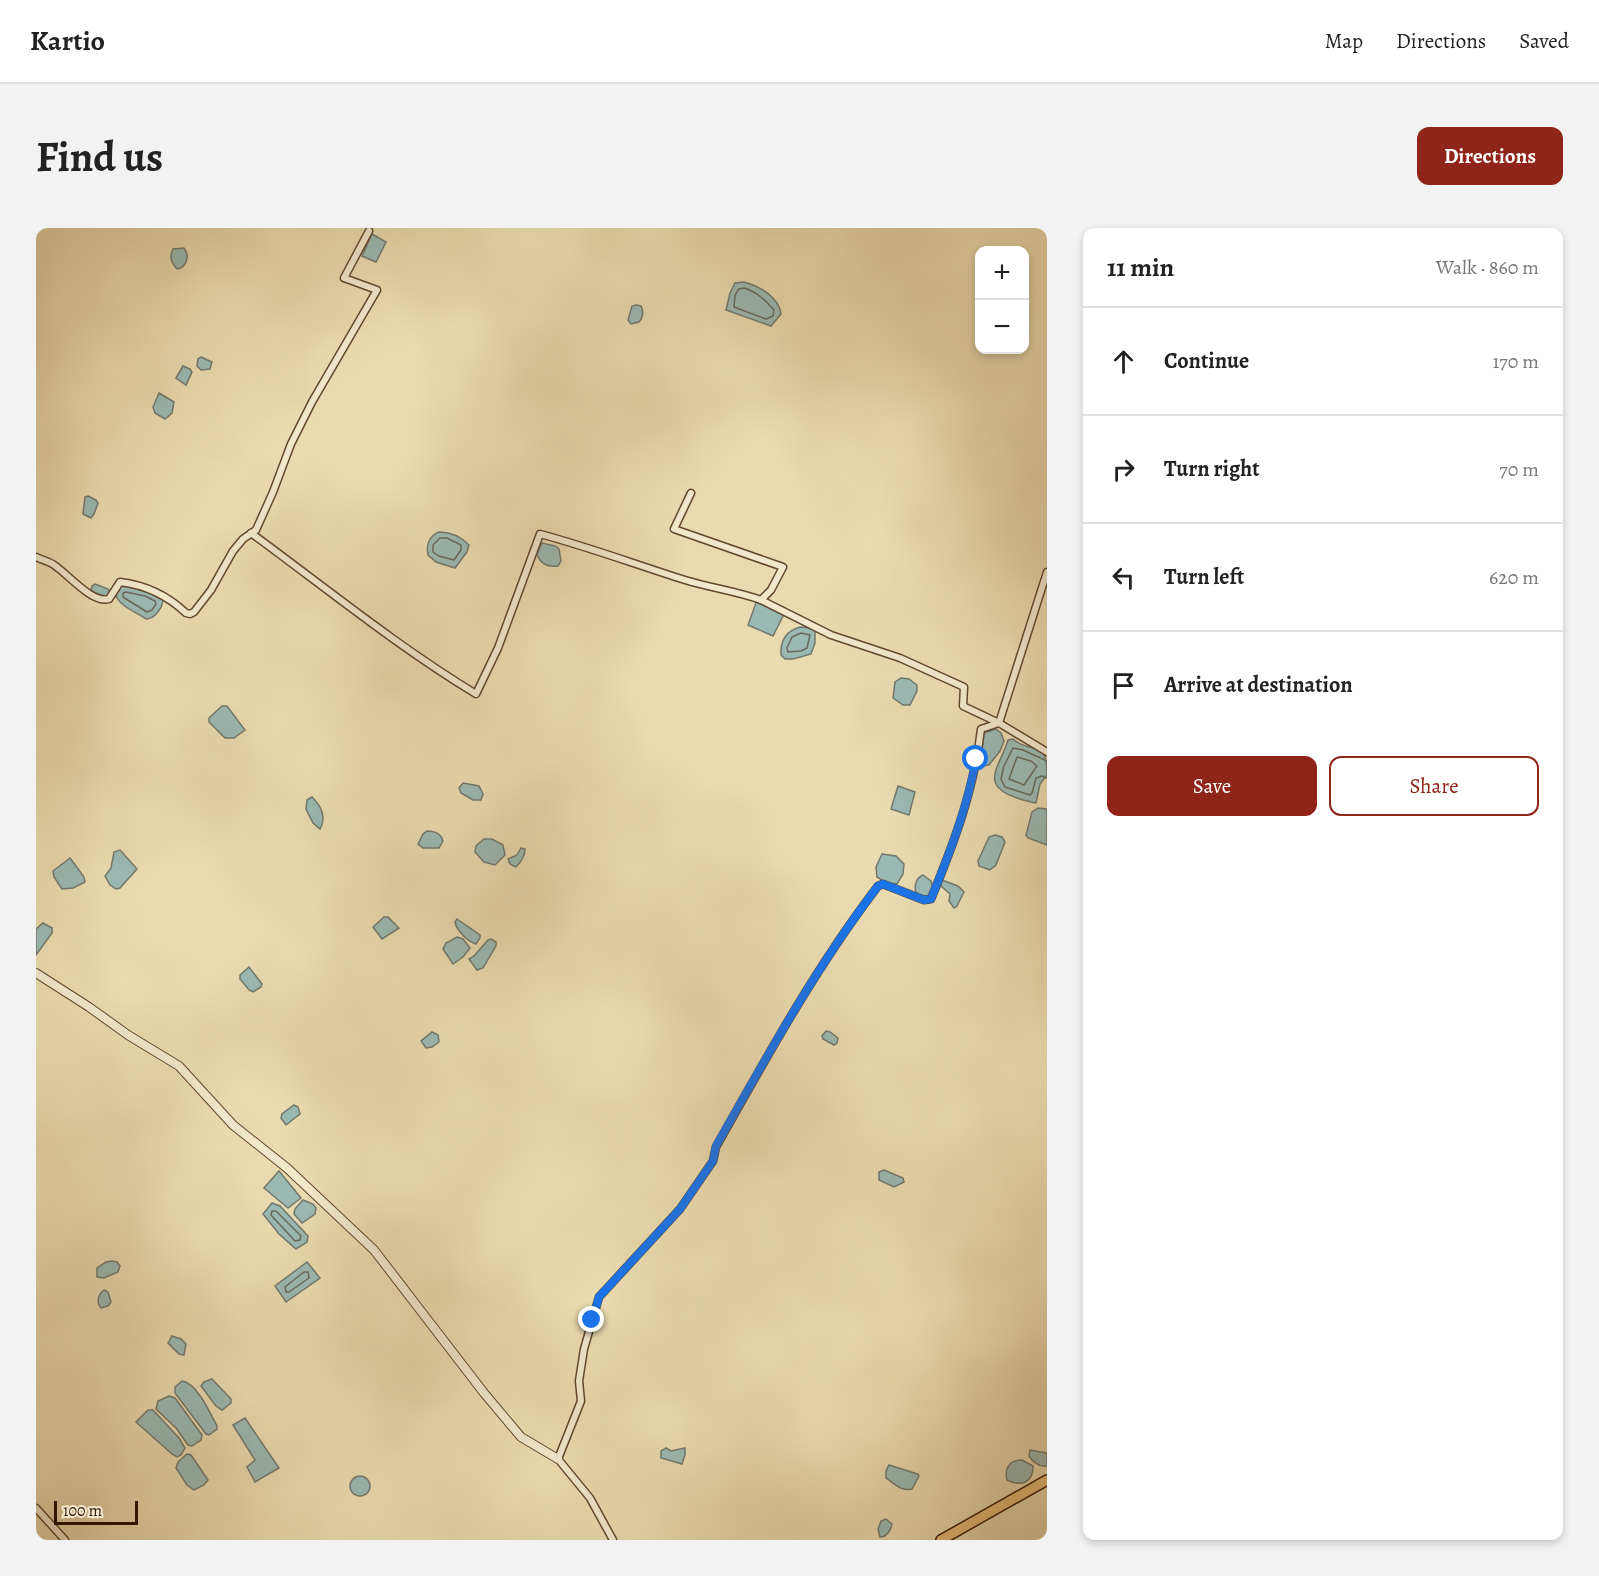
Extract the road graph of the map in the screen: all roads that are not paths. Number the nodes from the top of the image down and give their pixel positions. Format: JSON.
{"nodes":[{"id":1,"x":369,"y":231,"type":"dead end"},
{"id":2,"x":691,"y":493,"type":"dead end"},
{"id":3,"x":251,"y":533,"type":"junction"},
{"id":4,"x":36,"y":557,"type":"edge"},
{"id":5,"x":1047,"y":572,"type":"edge"},
{"id":6,"x":761,"y":600,"type":"junction"},
{"id":7,"x":999,"y":723,"type":"junction"},
{"id":8,"x":1047,"y":752,"type":"edge"},
{"id":9,"x":36,"y":973,"type":"edge"},
{"id":10,"x":558,"y":1459,"type":"junction"},
{"id":11,"x":1047,"y":1480,"type":"edge"},
{"id":12,"x":36,"y":1508,"type":"edge"},
{"id":13,"x":65,"y":1540,"type":"edge"},
{"id":14,"x":613,"y":1540,"type":"edge"},
{"id":15,"x":941,"y":1540,"type":"edge"}],
"edges":[{"from":1,"to":3,"type":"street"},
{"from":2,"to":6,"type":"street"},
{"from":3,"to":4,"type":"street"},
{"from":3,"to":6,"type":"street"},
{"from":5,"to":7,"type":"street"},
{"from":6,"to":7,"type":"street"},
{"from":7,"to":8,"type":"street"},
{"from":7,"to":10,"type":"street"},
{"from":9,"to":10,"type":"street"},
{"from":10,"to":14,"type":"street"},
{"from":11,"to":15,"type":"main road"},
{"from":12,"to":13,"type":"street"}]}
